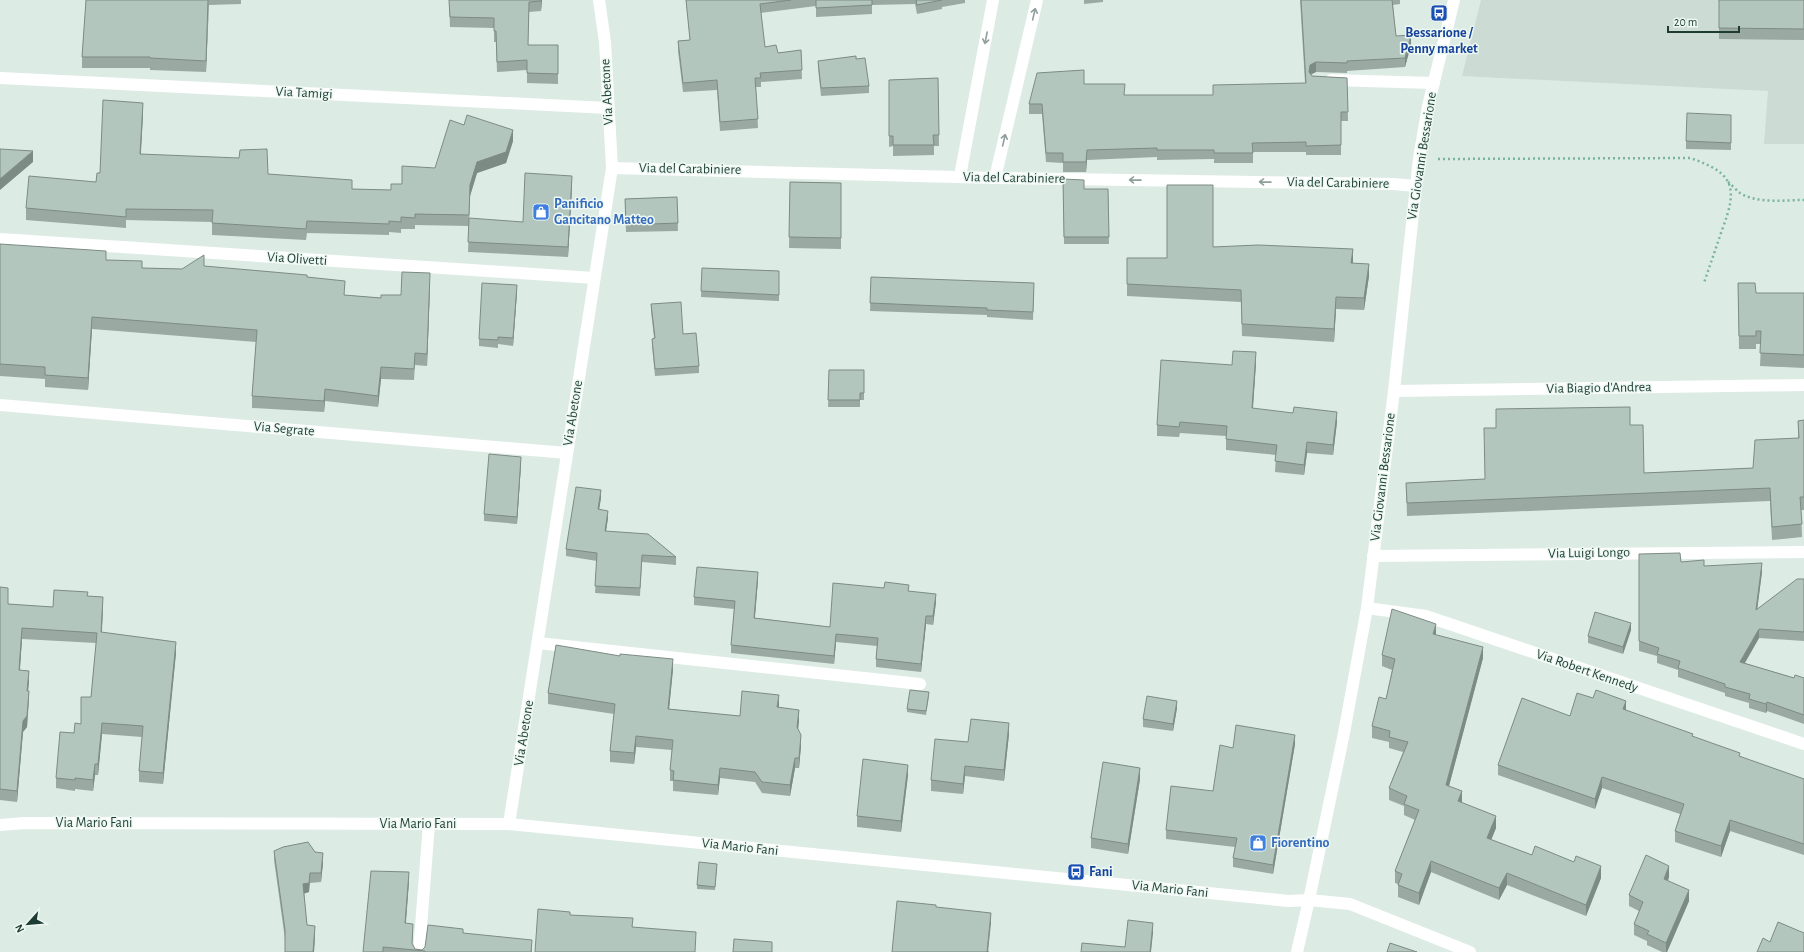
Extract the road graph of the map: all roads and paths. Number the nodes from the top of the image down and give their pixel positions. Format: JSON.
{"nodes":[{"id":1,"x":599,"y":0,"type":"edge"},
{"id":2,"x":994,"y":0,"type":"edge"},
{"id":3,"x":1037,"y":0,"type":"edge"},
{"id":4,"x":1454,"y":0,"type":"edge"},
{"id":5,"x":0,"y":78,"type":"edge"},
{"id":6,"x":1316,"y":79,"type":"edge"},
{"id":7,"x":1434,"y":83,"type":"junction"},
{"id":8,"x":608,"y":108,"type":"junction"},
{"id":9,"x":1419,"y":158,"type":"junction"},
{"id":10,"x":612,"y":168,"type":"junction"},
{"id":11,"x":960,"y":176,"type":"junction"},
{"id":12,"x":995,"y":178,"type":"junction"},
{"id":13,"x":1728,"y":182,"type":"junction"},
{"id":14,"x":1416,"y":186,"type":"junction"},
{"id":15,"x":1804,"y":200,"type":"edge"},
{"id":16,"x":0,"y":239,"type":"edge"},
{"id":17,"x":594,"y":278,"type":"junction"},
{"id":18,"x":1704,"y":283,"type":"dead end"},
{"id":19,"x":1804,"y":385,"type":"edge"},
{"id":20,"x":1394,"y":391,"type":"junction"},
{"id":21,"x":0,"y":405,"type":"edge"},
{"id":22,"x":567,"y":453,"type":"junction"},
{"id":23,"x":1804,"y":552,"type":"edge"},
{"id":24,"x":1374,"y":556,"type":"junction"},
{"id":25,"x":1367,"y":608,"type":"junction"},
{"id":26,"x":538,"y":643,"type":"junction"},
{"id":27,"x":920,"y":684,"type":"dead end"},
{"id":28,"x":1804,"y":744,"type":"edge"},
{"id":29,"x":429,"y":824,"type":"junction"},
{"id":30,"x":510,"y":824,"type":"junction"},
{"id":31,"x":0,"y":825,"type":"edge"},
{"id":32,"x":1309,"y":900,"type":"junction"},
{"id":33,"x":419,"y":952,"type":"edge"},
{"id":34,"x":1296,"y":952,"type":"edge"},
{"id":35,"x":1470,"y":952,"type":"edge"}],
"edges":[{"from":1,"to":8,"type":"street","name":"Via Abetone"},
{"from":2,"to":11,"type":"street","one_way":true},
{"from":12,"to":3,"type":"street","one_way":true},
{"from":4,"to":7,"type":"street","name":"Via Giovanni Bessarione"},
{"from":5,"to":8,"type":"street","name":"Via Tamigi"},
{"from":6,"to":7,"type":"street"},
{"from":7,"to":9,"type":"street","name":"Via Giovanni Bessarione"},
{"from":8,"to":10,"type":"street","name":"Via Abetone"},
{"from":9,"to":13,"type":"path"},
{"from":9,"to":14,"type":"street","name":"Via Giovanni Bessarione"},
{"from":10,"to":11,"type":"street","name":"Via del Carabiniere"},
{"from":10,"to":17,"type":"street","name":"Via Abetone"},
{"from":11,"to":12,"type":"street","name":"Via del Carabiniere"},
{"from":14,"to":12,"type":"street","name":"Via del Carabiniere","one_way":true},
{"from":13,"to":15,"type":"path"},
{"from":13,"to":18,"type":"path"},
{"from":14,"to":20,"type":"street","name":"Via Giovanni Bessarione"},
{"from":16,"to":17,"type":"street","name":"Via Olivetti"},
{"from":17,"to":22,"type":"street","name":"Via Abetone"},
{"from":19,"to":20,"type":"street","name":"Via Biagio d'Andrea"},
{"from":20,"to":24,"type":"street","name":"Via Giovanni Bessarione"},
{"from":21,"to":22,"type":"street","name":"Via Segrate"},
{"from":22,"to":26,"type":"street","name":"Via Abetone"},
{"from":23,"to":24,"type":"street","name":"Via Luigi Longo"},
{"from":24,"to":25,"type":"street","name":"Via Giovanni Bessarione"},
{"from":25,"to":28,"type":"street","name":"Via Robert Kennedy"},
{"from":25,"to":32,"type":"street","name":"Via Giovanni Bessarione"},
{"from":26,"to":27,"type":"street"},
{"from":26,"to":30,"type":"street","name":"Via Abetone"},
{"from":29,"to":30,"type":"street","name":"Via Mario Fani"},
{"from":29,"to":31,"type":"street","name":"Via Mario Fani"},
{"from":29,"to":33,"type":"street"},
{"from":30,"to":32,"type":"street","name":"Via Mario Fani"},
{"from":32,"to":34,"type":"street","name":"Via Giovanni Bessarione"},
{"from":32,"to":35,"type":"street","name":"Via Mario Fani"}]}
